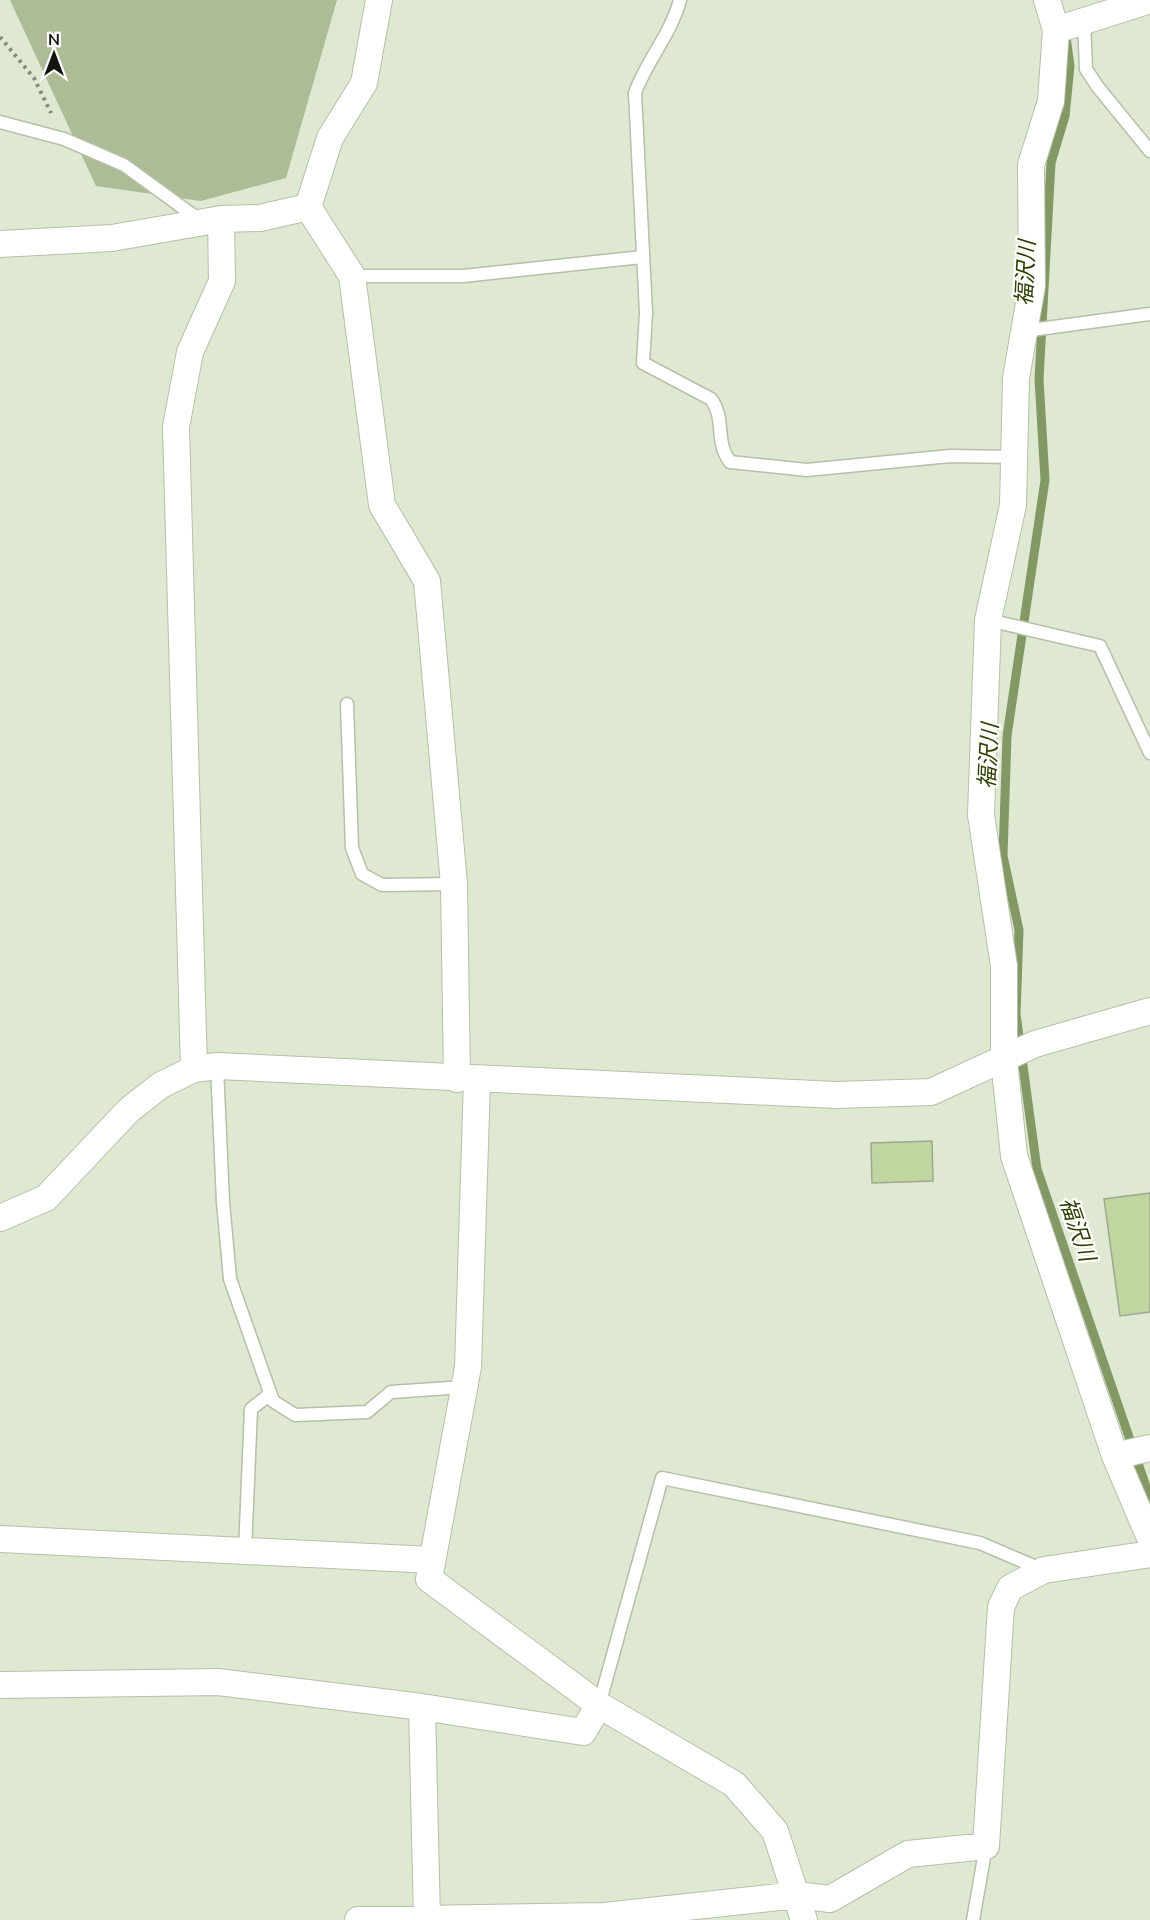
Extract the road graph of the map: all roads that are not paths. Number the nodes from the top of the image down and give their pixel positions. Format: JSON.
{"nodes":[{"id":1,"x":379,"y":0,"type":"edge"},
{"id":2,"x":680,"y":0,"type":"edge"},
{"id":3,"x":1047,"y":0,"type":"edge"},
{"id":4,"x":1150,"y":0,"type":"edge"},
{"id":5,"x":1084,"y":21,"type":"junction"},
{"id":6,"x":1056,"y":30,"type":"junction"},
{"id":7,"x":0,"y":122,"type":"edge"},
{"id":8,"x":1150,"y":151,"type":"edge"},
{"id":9,"x":308,"y":207,"type":"junction"},
{"id":10,"x":212,"y":221,"type":"junction"},
{"id":11,"x":0,"y":244,"type":"edge"},
{"id":12,"x":642,"y":257,"type":"junction"},
{"id":13,"x":352,"y":276,"type":"junction"},
{"id":14,"x":1150,"y":314,"type":"edge"},
{"id":15,"x":1024,"y":331,"type":"junction"},
{"id":16,"x":1014,"y":457,"type":"junction"},
{"id":17,"x":988,"y":620,"type":"junction"},
{"id":18,"x":347,"y":704,"type":"dead end"},
{"id":19,"x":1150,"y":753,"type":"edge"},
{"id":20,"x":454,"y":884,"type":"junction"},
{"id":21,"x":1150,"y":1011,"type":"edge"},
{"id":22,"x":1004,"y":1060,"type":"junction"},
{"id":23,"x":205,"y":1068,"type":"junction"},
{"id":24,"x":467,"y":1080,"type":"junction"},
{"id":25,"x":0,"y":1218,"type":"edge"},
{"id":26,"x":464,"y":1387,"type":"junction"},
{"id":27,"x":270,"y":1394,"type":"junction"},
{"id":28,"x":1150,"y":1448,"type":"edge"},
{"id":29,"x":1115,"y":1456,"type":"junction"},
{"id":30,"x":1150,"y":1538,"type":"edge"},
{"id":31,"x":0,"y":1539,"type":"edge"},
{"id":32,"x":245,"y":1551,"type":"junction"},
{"id":33,"x":1150,"y":1554,"type":"edge"},
{"id":34,"x":432,"y":1560,"type":"junction"},
{"id":35,"x":1044,"y":1570,"type":"junction"},
{"id":36,"x":0,"y":1685,"type":"edge"},
{"id":37,"x":600,"y":1706,"type":"junction"},
{"id":38,"x":422,"y":1707,"type":"junction"},
{"id":39,"x":986,"y":1846,"type":"junction"},
{"id":40,"x":797,"y":1895,"type":"junction"},
{"id":41,"x":358,"y":1920,"type":"edge"},
{"id":42,"x":427,"y":1920,"type":"edge"},
{"id":43,"x":804,"y":1920,"type":"edge"},
{"id":44,"x":973,"y":1920,"type":"edge"}],
"edges":[{"from":1,"to":9,"type":"street"},
{"from":2,"to":12,"type":"lane"},
{"from":3,"to":6,"type":"street"},
{"from":4,"to":5,"type":"street"},
{"from":5,"to":6,"type":"street"},
{"from":5,"to":8,"type":"lane"},
{"from":6,"to":15,"type":"street"},
{"from":7,"to":10,"type":"lane"},
{"from":9,"to":10,"type":"street"},
{"from":9,"to":13,"type":"street"},
{"from":10,"to":11,"type":"street"},
{"from":10,"to":23,"type":"street"},
{"from":12,"to":13,"type":"lane"},
{"from":12,"to":16,"type":"lane"},
{"from":13,"to":20,"type":"street"},
{"from":14,"to":15,"type":"lane"},
{"from":15,"to":16,"type":"street"},
{"from":16,"to":17,"type":"street"},
{"from":17,"to":19,"type":"lane"},
{"from":17,"to":22,"type":"street"},
{"from":18,"to":20,"type":"lane"},
{"from":20,"to":24,"type":"street"},
{"from":21,"to":22,"type":"street"},
{"from":22,"to":24,"type":"street"},
{"from":22,"to":29,"type":"street"},
{"from":23,"to":24,"type":"street"},
{"from":23,"to":25,"type":"street"},
{"from":23,"to":27,"type":"lane"},
{"from":24,"to":26,"type":"street"},
{"from":26,"to":27,"type":"lane"},
{"from":26,"to":34,"type":"street"},
{"from":27,"to":32,"type":"lane"},
{"from":28,"to":29,"type":"street"},
{"from":29,"to":30,"type":"street"},
{"from":31,"to":32,"type":"street"},
{"from":32,"to":34,"type":"street"},
{"from":33,"to":35,"type":"street"},
{"from":34,"to":37,"type":"street"},
{"from":35,"to":37,"type":"lane"},
{"from":35,"to":39,"type":"street"},
{"from":36,"to":38,"type":"street"},
{"from":37,"to":38,"type":"street"},
{"from":37,"to":40,"type":"street"},
{"from":38,"to":42,"type":"street"},
{"from":39,"to":40,"type":"street"},
{"from":39,"to":44,"type":"lane"},
{"from":40,"to":42,"type":"street"},
{"from":40,"to":43,"type":"street"},
{"from":41,"to":42,"type":"street"}]}
